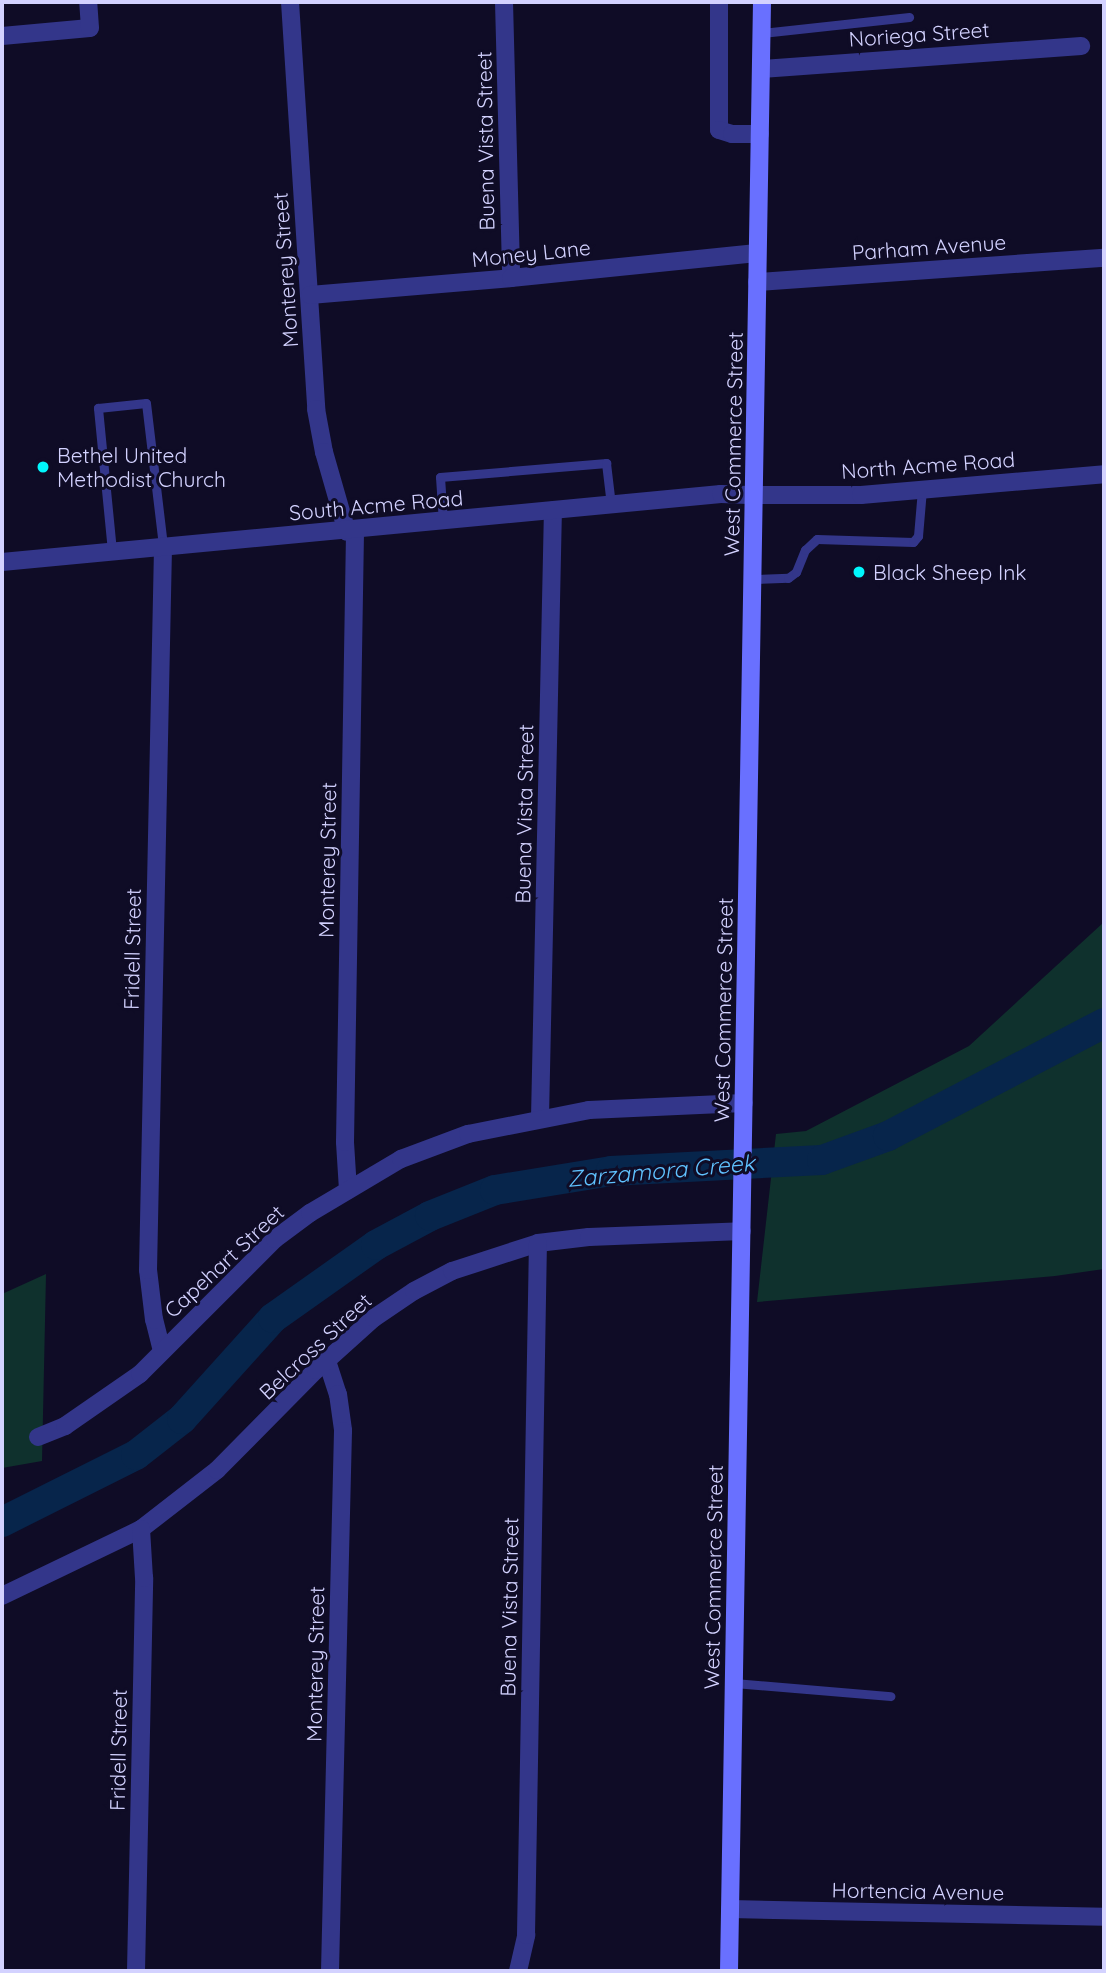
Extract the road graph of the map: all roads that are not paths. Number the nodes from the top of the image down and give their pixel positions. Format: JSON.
{"nodes":[{"id":1,"x":88,"y":2,"type":"edge"},
{"id":2,"x":290,"y":2,"type":"edge"},
{"id":3,"x":504,"y":2,"type":"edge"},
{"id":4,"x":719,"y":2,"type":"edge"},
{"id":5,"x":762,"y":2,"type":"edge"},
{"id":6,"x":909,"y":17,"type":"dead end"},
{"id":7,"x":762,"y":33,"type":"junction"},
{"id":8,"x":2,"y":36,"type":"edge"},
{"id":9,"x":1081,"y":46,"type":"dead end"},
{"id":10,"x":761,"y":69,"type":"junction"},
{"id":11,"x":760,"y":134,"type":"junction"},
{"id":12,"x":757,"y":253,"type":"junction"},
{"id":13,"x":1104,"y":258,"type":"edge"},
{"id":14,"x":511,"y":278,"type":"junction"},
{"id":15,"x":757,"y":282,"type":"junction"},
{"id":16,"x":310,"y":295,"type":"junction"},
{"id":17,"x":1104,"y":474,"type":"edge"},
{"id":18,"x":922,"y":489,"type":"junction"},
{"id":19,"x":755,"y":495,"type":"junction"},
{"id":20,"x":611,"y":505,"type":"junction"},
{"id":21,"x":552,"y":510,"type":"junction"},
{"id":22,"x":443,"y":522,"type":"junction"},
{"id":23,"x":351,"y":531,"type":"junction"},
{"id":24,"x":163,"y":546,"type":"junction"},
{"id":25,"x":112,"y":551,"type":"junction"},
{"id":26,"x":2,"y":562,"type":"edge"},
{"id":27,"x":753,"y":579,"type":"junction"},
{"id":28,"x":744,"y":1102,"type":"junction"},
{"id":29,"x":540,"y":1118,"type":"junction"},
{"id":30,"x":348,"y":1190,"type":"junction"},
{"id":31,"x":742,"y":1231,"type":"junction"},
{"id":32,"x":538,"y":1243,"type":"junction"},
{"id":33,"x":162,"y":1351,"type":"junction"},
{"id":34,"x":327,"y":1361,"type":"junction"},
{"id":35,"x":38,"y":1437,"type":"dead end"},
{"id":36,"x":141,"y":1529,"type":"junction"},
{"id":37,"x":2,"y":1596,"type":"edge"},
{"id":38,"x":734,"y":1684,"type":"junction"},
{"id":39,"x":890,"y":1696,"type":"dead end"},
{"id":40,"x":730,"y":1909,"type":"junction"},
{"id":41,"x":1104,"y":1917,"type":"edge"},
{"id":42,"x":136,"y":1971,"type":"edge"},
{"id":43,"x":330,"y":1971,"type":"edge"},
{"id":44,"x":518,"y":1971,"type":"edge"},
{"id":45,"x":729,"y":1971,"type":"edge"}],
"edges":[{"from":1,"to":8,"type":"street"},
{"from":2,"to":16,"type":"street","name":"Monterey Street"},
{"from":3,"to":14,"type":"street","name":"Buena Vista Street"},
{"from":4,"to":11,"type":"street"},
{"from":5,"to":7,"type":"main road","name":"West Commerce Street"},
{"from":6,"to":7,"type":"lane"},
{"from":7,"to":10,"type":"main road","name":"West Commerce Street"},
{"from":9,"to":10,"type":"street","name":"Noriega Street"},
{"from":10,"to":11,"type":"main road","name":"West Commerce Street"},
{"from":11,"to":12,"type":"main road","name":"West Commerce Street"},
{"from":12,"to":14,"type":"street","name":"Money Lane"},
{"from":12,"to":15,"type":"main road","name":"West Commerce Street"},
{"from":13,"to":15,"type":"street","name":"Parham Avenue"},
{"from":14,"to":16,"type":"street","name":"Money Lane"},
{"from":15,"to":19,"type":"main road","name":"West Commerce Street"},
{"from":16,"to":23,"type":"street","name":"Monterey Street"},
{"from":17,"to":18,"type":"street","name":"North Acme Road"},
{"from":18,"to":19,"type":"street","name":"North Acme Road"},
{"from":18,"to":27,"type":"lane"},
{"from":19,"to":20,"type":"street","name":"South Acme Road"},
{"from":19,"to":27,"type":"main road","name":"West Commerce Street"},
{"from":20,"to":21,"type":"street","name":"South Acme Road"},
{"from":20,"to":22,"type":"lane"},
{"from":21,"to":22,"type":"street","name":"South Acme Road"},
{"from":21,"to":29,"type":"street","name":"Buena Vista Street"},
{"from":22,"to":23,"type":"street","name":"South Acme Road"},
{"from":23,"to":24,"type":"street","name":"South Acme Road"},
{"from":23,"to":30,"type":"street","name":"Monterey Street"},
{"from":24,"to":25,"type":"street","name":"South Acme Road"},
{"from":24,"to":25,"type":"lane"},
{"from":24,"to":33,"type":"street","name":"Fridell Street"},
{"from":25,"to":26,"type":"street","name":"South Acme Road"},
{"from":27,"to":28,"type":"main road","name":"West Commerce Street"},
{"from":28,"to":29,"type":"street","name":"Capehart Street"},
{"from":28,"to":31,"type":"main road","name":"West Commerce Street"},
{"from":29,"to":30,"type":"street","name":"Capehart Street"},
{"from":30,"to":33,"type":"street","name":"Capehart Street"},
{"from":31,"to":32,"type":"street","name":"Belcross Street"},
{"from":31,"to":38,"type":"main road","name":"West Commerce Street"},
{"from":32,"to":34,"type":"street","name":"Belcross Street"},
{"from":32,"to":44,"type":"street","name":"Buena Vista Street"},
{"from":33,"to":35,"type":"street","name":"Capehart Street"},
{"from":34,"to":36,"type":"street","name":"Belcross Street"},
{"from":34,"to":43,"type":"street","name":"Monterey Street"},
{"from":36,"to":37,"type":"street","name":"Belcross Street"},
{"from":36,"to":42,"type":"street","name":"Fridell Street"},
{"from":38,"to":39,"type":"lane"},
{"from":38,"to":40,"type":"main road","name":"West Commerce Street"},
{"from":40,"to":41,"type":"street","name":"Hortencia Avenue"},
{"from":40,"to":45,"type":"main road","name":"West Commerce Street"}]}
